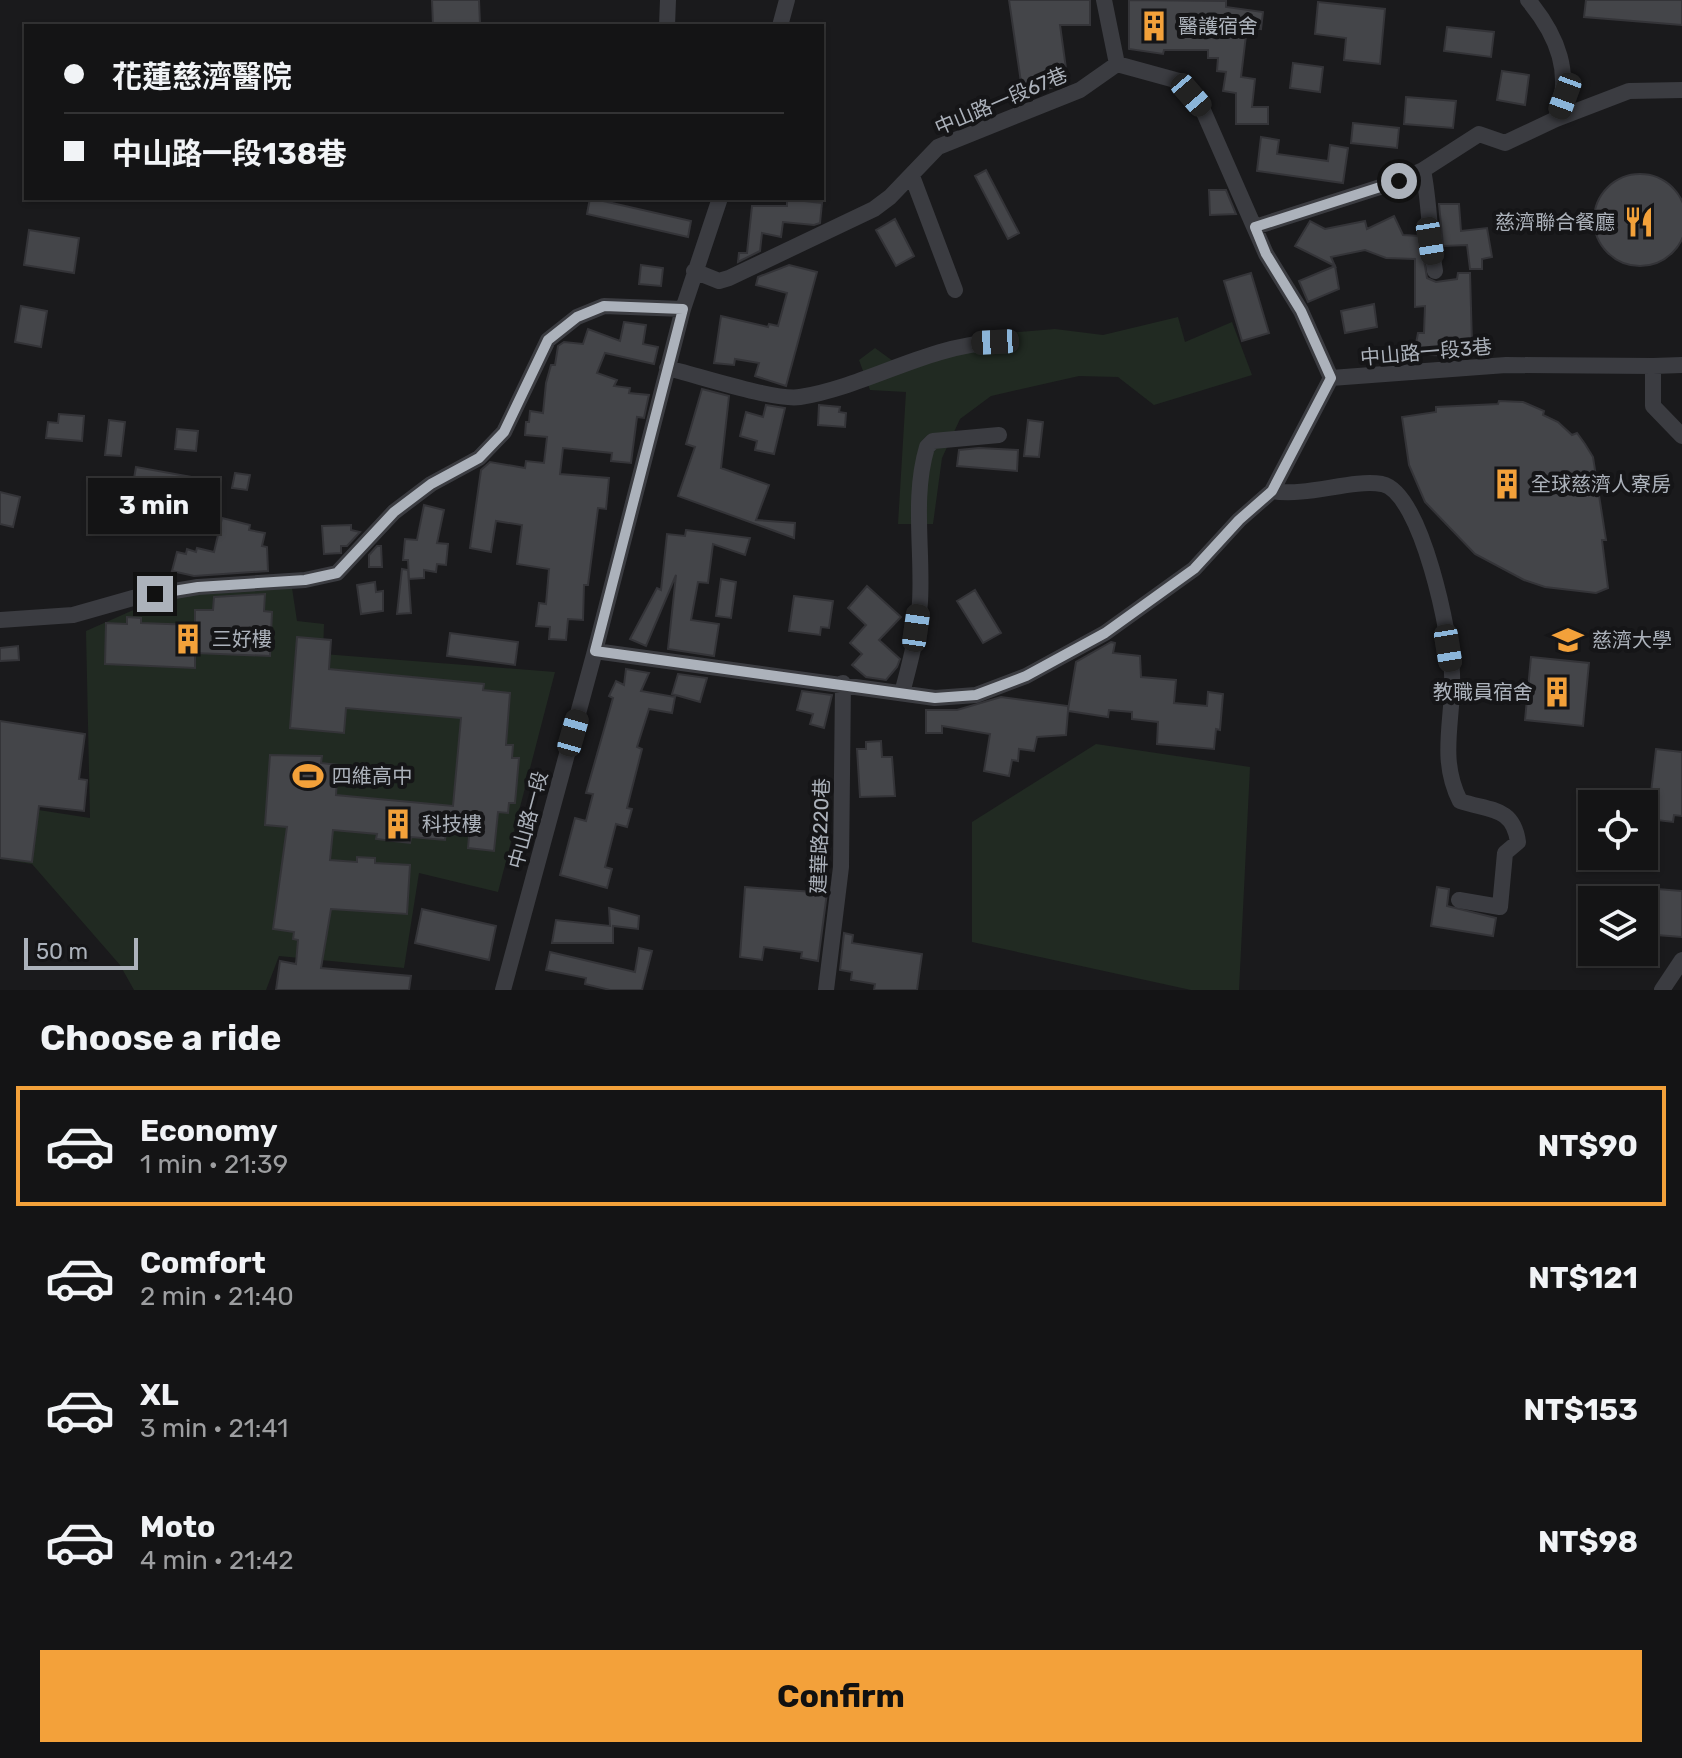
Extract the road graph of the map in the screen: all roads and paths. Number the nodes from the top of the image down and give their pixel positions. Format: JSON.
{"nodes":[{"id":1,"x":668,"y":0,"type":"edge"},
{"id":2,"x":787,"y":0,"type":"edge"},
{"id":3,"x":1104,"y":0,"type":"edge"},
{"id":4,"x":1528,"y":0,"type":"edge"},
{"id":5,"x":667,"y":24,"type":"edge"},
{"id":6,"x":781,"y":24,"type":"edge"},
{"id":7,"x":1117,"y":64,"type":"junction"},
{"id":8,"x":1682,"y":90,"type":"edge"},
{"id":9,"x":1556,"y":119,"type":"junction"},
{"id":10,"x":1423,"y":170,"type":"junction"},
{"id":11,"x":912,"y":176,"type":"junction"},
{"id":12,"x":719,"y":200,"type":"edge"},
{"id":13,"x":1255,"y":227,"type":"junction"},
{"id":14,"x":694,"y":271,"type":"junction"},
{"id":15,"x":1435,"y":271,"type":"dead end"},
{"id":16,"x":955,"y":290,"type":"dead end"},
{"id":17,"x":683,"y":309,"type":"junction"},
{"id":18,"x":995,"y":342,"type":"dead end"},
{"id":19,"x":1682,"y":365,"type":"edge"},
{"id":20,"x":1653,"y":366,"type":"junction"},
{"id":21,"x":667,"y":368,"type":"junction"},
{"id":22,"x":1331,"y":378,"type":"junction"},
{"id":23,"x":999,"y":435,"type":"dead end"},
{"id":24,"x":1682,"y":436,"type":"edge"},
{"id":25,"x":1272,"y":491,"type":"junction"},
{"id":26,"x":0,"y":620,"type":"edge"},
{"id":27,"x":595,"y":651,"type":"junction"},
{"id":28,"x":843,"y":683,"type":"junction"},
{"id":29,"x":902,"y":693,"type":"junction"},
{"id":30,"x":1459,"y":900,"type":"dead end"},
{"id":31,"x":1682,"y":960,"type":"edge"},
{"id":32,"x":503,"y":990,"type":"edge"},
{"id":33,"x":826,"y":990,"type":"edge"},
{"id":34,"x":1662,"y":990,"type":"edge"}],
"edges":[{"from":1,"to":5,"type":"street"},
{"from":2,"to":6,"type":"street"},
{"from":3,"to":7,"type":"street"},
{"from":4,"to":9,"type":"street"},
{"from":7,"to":11,"type":"street","name":"中山路一段67巷"},
{"from":7,"to":13,"type":"street"},
{"from":8,"to":9,"type":"street"},
{"from":9,"to":10,"type":"street"},
{"from":10,"to":13,"type":"street"},
{"from":10,"to":15,"type":"street"},
{"from":11,"to":14,"type":"street","name":"中山路一段67巷"},
{"from":11,"to":16,"type":"street"},
{"from":12,"to":14,"type":"street","name":"中山路一段"},
{"from":13,"to":22,"type":"street"},
{"from":14,"to":17,"type":"street","name":"中山路一段"},
{"from":17,"to":21,"type":"street","name":"中山路一段"},
{"from":17,"to":26,"type":"street"},
{"from":18,"to":21,"type":"street"},
{"from":19,"to":20,"type":"street","name":"中山路一段3巷"},
{"from":20,"to":22,"type":"street","name":"中山路一段3巷"},
{"from":20,"to":24,"type":"street"},
{"from":21,"to":27,"type":"street","name":"中山路一段"},
{"from":22,"to":25,"type":"street"},
{"from":23,"to":29,"type":"street"},
{"from":25,"to":29,"type":"street"},
{"from":25,"to":30,"type":"street"},
{"from":27,"to":28,"type":"street"},
{"from":27,"to":32,"type":"street","name":"中山路一段"},
{"from":28,"to":29,"type":"street"},
{"from":28,"to":33,"type":"street","name":"建華路220巷"},
{"from":31,"to":34,"type":"street"}]}
